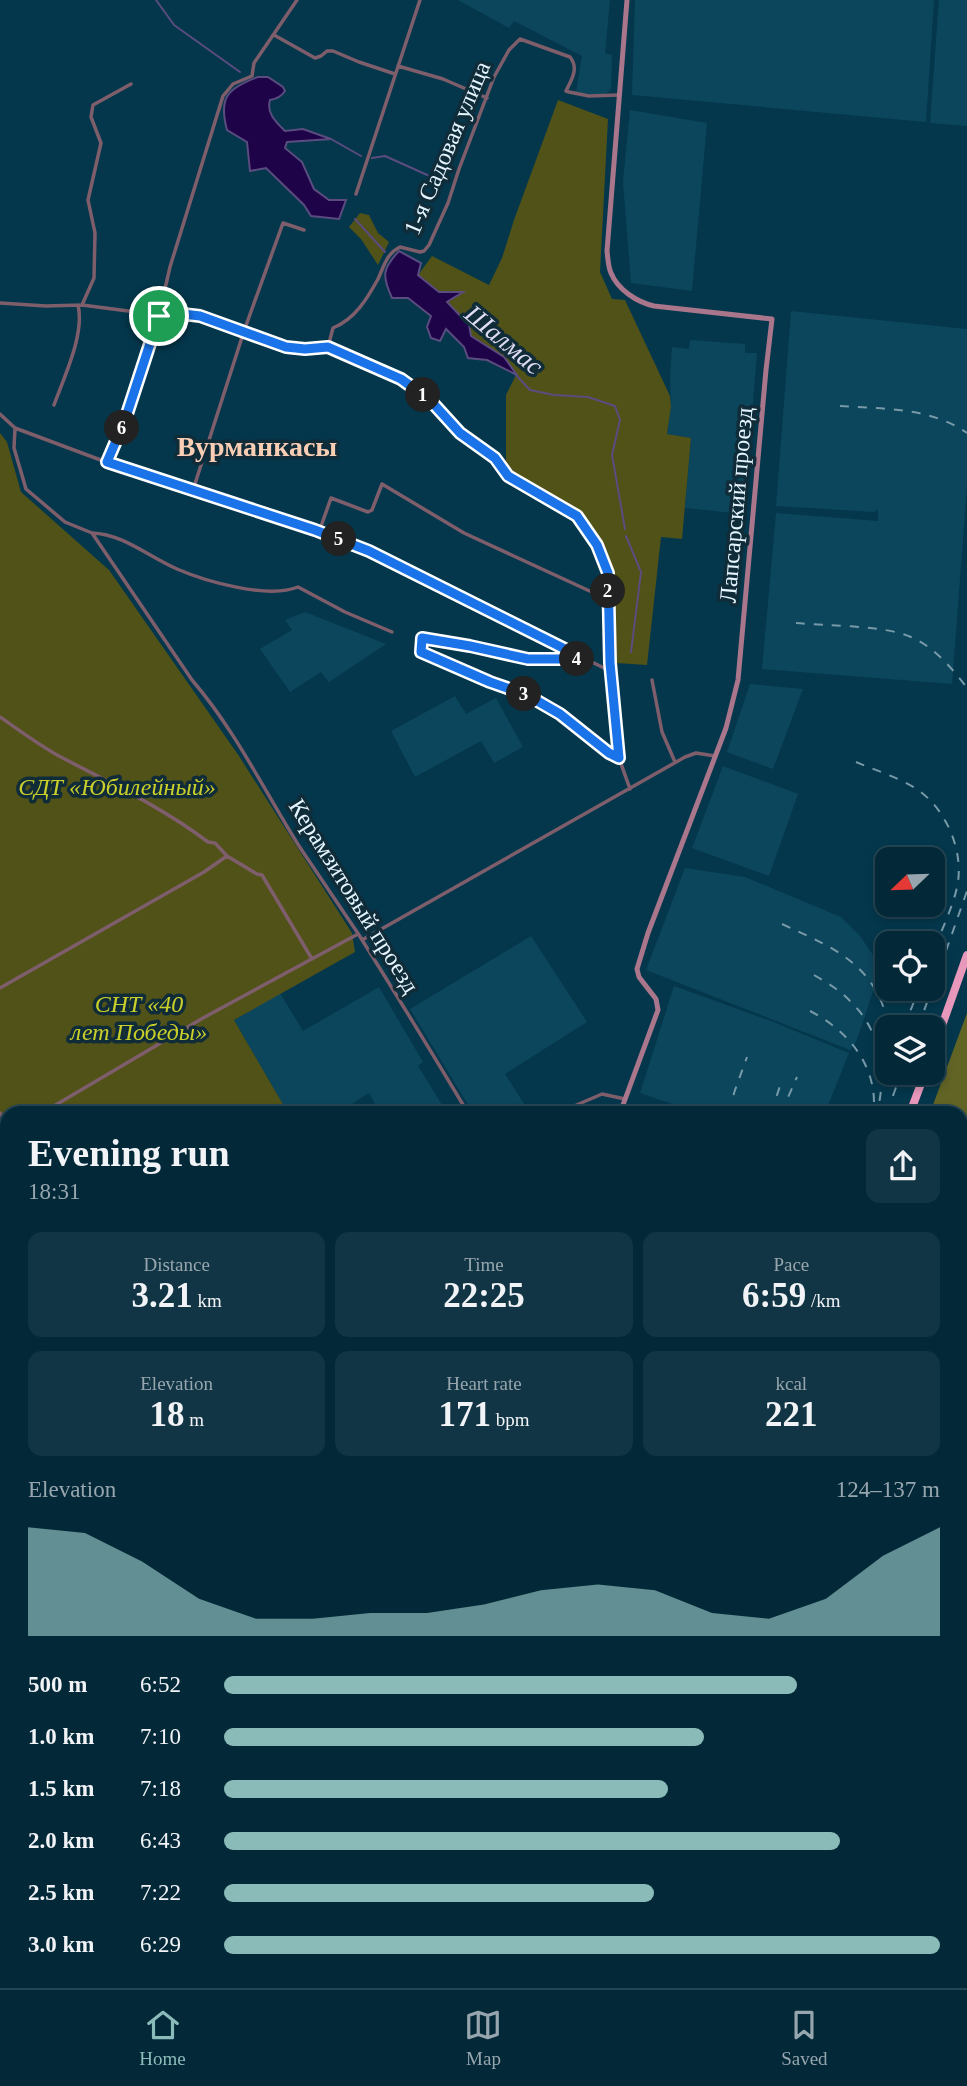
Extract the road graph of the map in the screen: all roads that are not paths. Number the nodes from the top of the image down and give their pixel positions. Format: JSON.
{"nodes":[{"id":1,"x":297,"y":0,"type":"edge"},
{"id":2,"x":421,"y":0,"type":"edge"},
{"id":3,"x":627,"y":0,"type":"edge"},
{"id":4,"x":274,"y":35,"type":"junction"},
{"id":5,"x":398,"y":66,"type":"junction"},
{"id":6,"x":395,"y":74,"type":"junction"},
{"id":7,"x":131,"y":84,"type":"dead end"},
{"id":8,"x":620,"y":95,"type":"junction"},
{"id":9,"x":487,"y":98,"type":"junction"},
{"id":10,"x":356,"y":194,"type":"dead end"},
{"id":11,"x":304,"y":230,"type":"dead end"},
{"id":12,"x":0,"y":303,"type":"edge"},
{"id":13,"x":80,"y":305,"type":"junction"},
{"id":14,"x":159,"y":316,"type":"junction"},
{"id":15,"x":244,"y":331,"type":"junction"},
{"id":16,"x":328,"y":347,"type":"junction"},
{"id":17,"x":54,"y":405,"type":"dead end"},
{"id":18,"x":0,"y":414,"type":"edge"},
{"id":19,"x":15,"y":428,"type":"junction"},
{"id":20,"x":107,"y":462,"type":"junction"},
{"id":21,"x":193,"y":490,"type":"junction"},
{"id":22,"x":319,"y":532,"type":"junction"},
{"id":23,"x":92,"y":533,"type":"junction"},
{"id":24,"x":607,"y":599,"type":"junction"},
{"id":25,"x":392,"y":632,"type":"dead end"},
{"id":26,"x":585,"y":659,"type":"junction"},
{"id":27,"x":610,"y":671,"type":"junction"},
{"id":28,"x":652,"y":680,"type":"dead end"},
{"id":29,"x":0,"y":717,"type":"edge"},
{"id":30,"x":715,"y":756,"type":"junction"},
{"id":31,"x":619,"y":758,"type":"junction"},
{"id":32,"x":675,"y":762,"type":"junction"},
{"id":33,"x":629,"y":789,"type":"junction"},
{"id":34,"x":227,"y":856,"type":"junction"},
{"id":35,"x":358,"y":934,"type":"junction"},
{"id":36,"x":362,"y":940,"type":"junction"},
{"id":37,"x":967,"y":955,"type":"edge"},
{"id":38,"x":312,"y":959,"type":"junction"},
{"id":39,"x":0,"y":988,"type":"edge"},
{"id":40,"x":945,"y":1017,"type":"edge"},
{"id":41,"x":920,"y":1085,"type":"edge"},
{"id":42,"x":625,"y":1100,"type":"junction"},
{"id":43,"x":54,"y":1106,"type":"edge"},
{"id":44,"x":464,"y":1106,"type":"edge"},
{"id":45,"x":574,"y":1106,"type":"edge"},
{"id":46,"x":623,"y":1106,"type":"edge"},
{"id":47,"x":913,"y":1106,"type":"edge"}],
"edges":[{"from":1,"to":4,"type":"street"},
{"from":2,"to":5,"type":"street"},
{"from":3,"to":8,"type":"street","name":"Лапсарский проезд"},
{"from":4,"to":6,"type":"street"},
{"from":4,"to":14,"type":"street"},
{"from":5,"to":6,"type":"street"},
{"from":5,"to":9,"type":"street"},
{"from":6,"to":10,"type":"street"},
{"from":7,"to":13,"type":"street"},
{"from":8,"to":9,"type":"street","name":"1-я Садовая улица"},
{"from":8,"to":30,"type":"street","name":"Лапсарский проезд"},
{"from":9,"to":16,"type":"street","name":"1-я Садовая улица"},
{"from":11,"to":15,"type":"street"},
{"from":12,"to":13,"type":"street"},
{"from":13,"to":14,"type":"street"},
{"from":13,"to":17,"type":"street"},
{"from":14,"to":15,"type":"street"},
{"from":14,"to":20,"type":"street"},
{"from":15,"to":16,"type":"street"},
{"from":15,"to":21,"type":"street"},
{"from":16,"to":24,"type":"street"},
{"from":18,"to":19,"type":"street"},
{"from":19,"to":20,"type":"street"},
{"from":19,"to":23,"type":"street"},
{"from":20,"to":21,"type":"street"},
{"from":21,"to":22,"type":"street"},
{"from":22,"to":24,"type":"street"},
{"from":22,"to":26,"type":"street"},
{"from":23,"to":25,"type":"street"},
{"from":23,"to":35,"type":"street","name":"Керамзитовый проезд"},
{"from":24,"to":27,"type":"street"},
{"from":26,"to":27,"type":"street"},
{"from":26,"to":31,"type":"street"},
{"from":27,"to":31,"type":"street"},
{"from":28,"to":32,"type":"street"},
{"from":29,"to":34,"type":"street"},
{"from":30,"to":32,"type":"street"},
{"from":30,"to":42,"type":"street","name":"Лапсарский проезд"},
{"from":31,"to":33,"type":"street"},
{"from":32,"to":33,"type":"street"},
{"from":33,"to":36,"type":"street"},
{"from":34,"to":38,"type":"street"},
{"from":34,"to":39,"type":"street"},
{"from":35,"to":36,"type":"street","name":"Керамзитовый проезд"},
{"from":35,"to":38,"type":"street"},
{"from":36,"to":44,"type":"street","name":"Керамзитовый проезд"},
{"from":37,"to":40,"type":"highway"},
{"from":38,"to":43,"type":"street"},
{"from":41,"to":47,"type":"highway"},
{"from":42,"to":45,"type":"street"},
{"from":42,"to":46,"type":"street","name":"Лапсарский проезд"}]}
